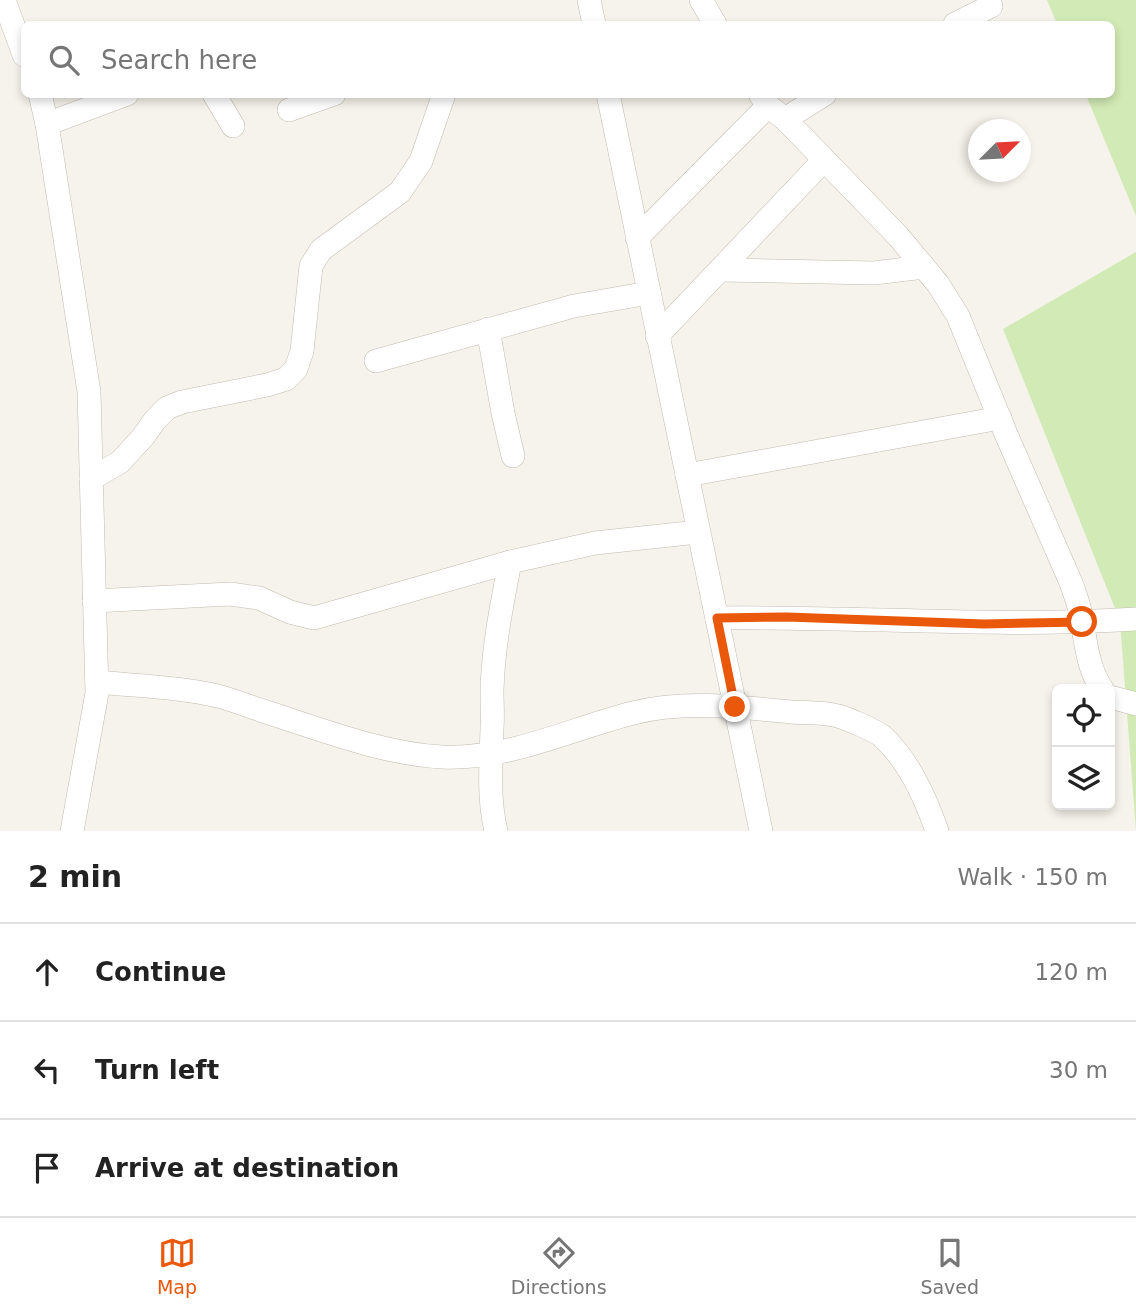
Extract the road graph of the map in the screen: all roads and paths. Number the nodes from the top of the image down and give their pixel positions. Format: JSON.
{"nodes":[{"id":1,"x":589,"y":0,"type":"edge"},
{"id":2,"x":701,"y":0,"type":"edge"},
{"id":3,"x":8,"y":2,"type":"edge"},
{"id":4,"x":991,"y":5,"type":"dead end"},
{"id":5,"x":593,"y":21,"type":"edge"},
{"id":6,"x":713,"y":21,"type":"edge"},
{"id":7,"x":961,"y":21,"type":"edge"},
{"id":8,"x":21,"y":45,"type":"edge"},
{"id":9,"x":41,"y":98,"type":"edge"},
{"id":10,"x":116,"y":98,"type":"edge"},
{"id":11,"x":217,"y":98,"type":"edge"},
{"id":12,"x":323,"y":98,"type":"edge"},
{"id":13,"x":443,"y":98,"type":"edge"},
{"id":14,"x":609,"y":98,"type":"edge"},
{"id":15,"x":808,"y":98,"type":"edge"},
{"id":16,"x":771,"y":107,"type":"edge"},
{"id":17,"x":289,"y":110,"type":"dead end"},
{"id":18,"x":47,"y":124,"type":"junction"},
{"id":19,"x":233,"y":126,"type":"dead end"},
{"id":20,"x":824,"y":160,"type":"junction"},
{"id":21,"x":637,"y":238,"type":"junction"},
{"id":22,"x":924,"y":267,"type":"junction"},
{"id":23,"x":720,"y":270,"type":"junction"},
{"id":24,"x":649,"y":293,"type":"junction"},
{"id":25,"x":488,"y":329,"type":"junction"},
{"id":26,"x":657,"y":336,"type":"junction"},
{"id":27,"x":376,"y":361,"type":"dead end"},
{"id":28,"x":1000,"y":418,"type":"junction"},
{"id":29,"x":513,"y":456,"type":"dead end"},
{"id":30,"x":687,"y":475,"type":"junction"},
{"id":31,"x":91,"y":479,"type":"junction"},
{"id":32,"x":698,"y":532,"type":"junction"},
{"id":33,"x":510,"y":562,"type":"junction"},
{"id":34,"x":94,"y":601,"type":"junction"},
{"id":35,"x":717,"y":618,"type":"junction"},
{"id":36,"x":1136,"y":619,"type":"edge"},
{"id":37,"x":1082,"y":622,"type":"junction"},
{"id":38,"x":97,"y":682,"type":"junction"},
{"id":39,"x":1098,"y":684,"type":"edge"},
{"id":40,"x":1115,"y":698,"type":"edge"},
{"id":41,"x":1136,"y":704,"type":"edge"},
{"id":42,"x":735,"y":707,"type":"junction"},
{"id":43,"x":491,"y":754,"type":"junction"},
{"id":44,"x":72,"y":831,"type":"edge"},
{"id":45,"x":496,"y":831,"type":"edge"},
{"id":46,"x":761,"y":831,"type":"edge"},
{"id":47,"x":937,"y":831,"type":"edge"}],
"edges":[{"from":1,"to":5,"type":"street"},
{"from":2,"to":6,"type":"street"},
{"from":3,"to":8,"type":"street"},
{"from":4,"to":7,"type":"street"},
{"from":9,"to":18,"type":"street"},
{"from":10,"to":18,"type":"street"},
{"from":11,"to":19,"type":"street"},
{"from":12,"to":17,"type":"street"},
{"from":13,"to":31,"type":"street"},
{"from":14,"to":21,"type":"street"},
{"from":15,"to":16,"type":"street"},
{"from":16,"to":20,"type":"street"},
{"from":16,"to":21,"type":"street"},
{"from":18,"to":31,"type":"street"},
{"from":20,"to":22,"type":"street"},
{"from":20,"to":23,"type":"street"},
{"from":21,"to":24,"type":"street"},
{"from":22,"to":23,"type":"street"},
{"from":22,"to":28,"type":"street"},
{"from":23,"to":26,"type":"street"},
{"from":24,"to":25,"type":"street"},
{"from":24,"to":26,"type":"street"},
{"from":25,"to":27,"type":"street"},
{"from":25,"to":29,"type":"street"},
{"from":26,"to":30,"type":"street"},
{"from":28,"to":30,"type":"street"},
{"from":28,"to":37,"type":"street"},
{"from":30,"to":32,"type":"street"},
{"from":31,"to":34,"type":"street"},
{"from":32,"to":33,"type":"street"},
{"from":32,"to":35,"type":"street"},
{"from":33,"to":34,"type":"street"},
{"from":33,"to":43,"type":"street"},
{"from":34,"to":38,"type":"street"},
{"from":35,"to":37,"type":"street"},
{"from":35,"to":42,"type":"street"},
{"from":36,"to":37,"type":"street"},
{"from":37,"to":39,"type":"street"},
{"from":38,"to":43,"type":"street"},
{"from":38,"to":44,"type":"street"},
{"from":40,"to":41,"type":"street"},
{"from":42,"to":43,"type":"street"},
{"from":42,"to":46,"type":"street"},
{"from":42,"to":47,"type":"street"},
{"from":43,"to":45,"type":"street"}]}
